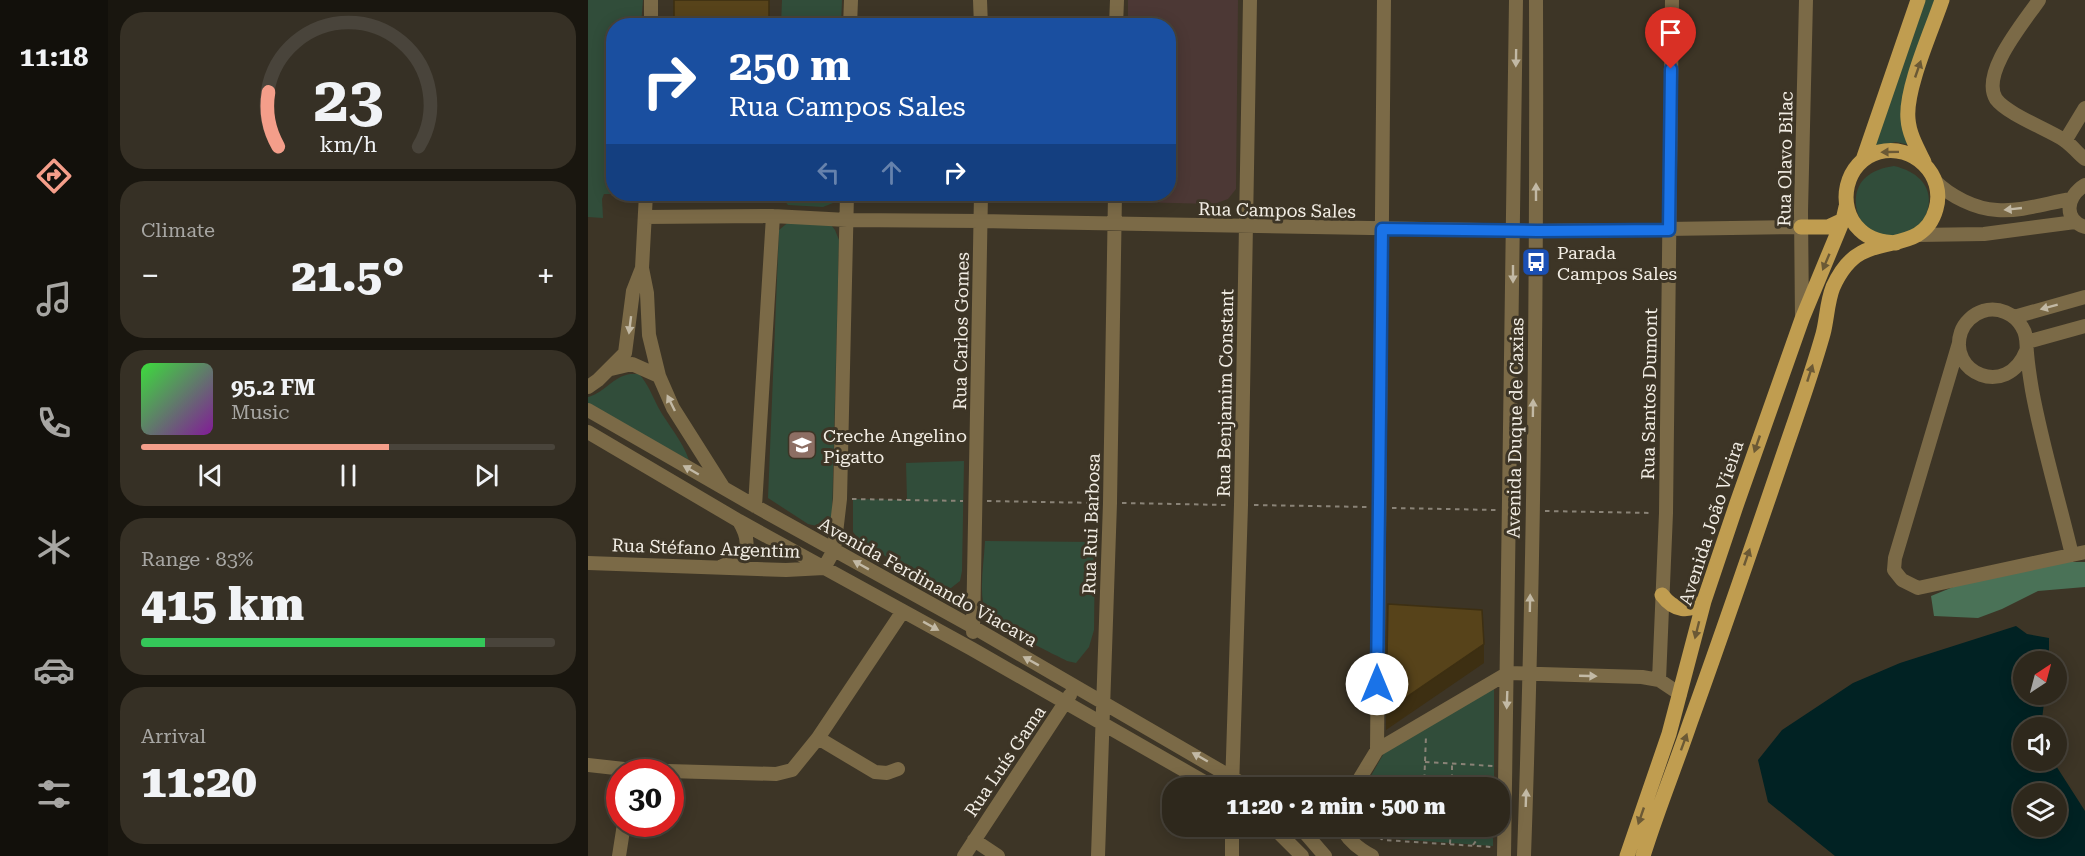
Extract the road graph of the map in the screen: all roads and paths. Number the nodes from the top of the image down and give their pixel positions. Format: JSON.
{"nodes":[{"id":1,"x":651,"y":0,"type":"edge"},
{"id":2,"x":851,"y":0,"type":"edge"},
{"id":3,"x":980,"y":0,"type":"edge"},
{"id":4,"x":1117,"y":0,"type":"edge"},
{"id":5,"x":1250,"y":0,"type":"edge"},
{"id":6,"x":1384,"y":0,"type":"edge"},
{"id":7,"x":1516,"y":0,"type":"edge"},
{"id":8,"x":1536,"y":0,"type":"edge"},
{"id":9,"x":1672,"y":0,"type":"edge"},
{"id":10,"x":1806,"y":0,"type":"edge"},
{"id":11,"x":1918,"y":0,"type":"edge"},
{"id":12,"x":1942,"y":0,"type":"edge"},
{"id":13,"x":2039,"y":0,"type":"edge"},
{"id":14,"x":651,"y":18,"type":"edge"},
{"id":15,"x":850,"y":18,"type":"edge"},
{"id":16,"x":981,"y":18,"type":"edge"},
{"id":17,"x":1116,"y":18,"type":"edge"},
{"id":18,"x":2085,"y":108,"type":"edge"},
{"id":19,"x":2065,"y":141,"type":"junction"},
{"id":20,"x":2084,"y":159,"type":"edge"},
{"id":21,"x":1863,"y":160,"type":"junction"},
{"id":22,"x":1925,"y":165,"type":"junction"},
{"id":23,"x":1935,"y":180,"type":"junction"},
{"id":24,"x":2085,"y":185,"type":"edge"},
{"id":25,"x":2071,"y":199,"type":"junction"},
{"id":26,"x":646,"y":201,"type":"edge"},
{"id":27,"x":847,"y":201,"type":"edge"},
{"id":28,"x":981,"y":201,"type":"edge"},
{"id":29,"x":1114,"y":201,"type":"edge"},
{"id":30,"x":1845,"y":214,"type":"junction"},
{"id":31,"x":773,"y":216,"type":"junction"},
{"id":32,"x":645,"y":217,"type":"junction"},
{"id":33,"x":847,"y":220,"type":"junction"},
{"id":34,"x":981,"y":221,"type":"junction"},
{"id":35,"x":2080,"y":224,"type":"edge"},
{"id":36,"x":1114,"y":225,"type":"junction"},
{"id":37,"x":1246,"y":227,"type":"junction"},
{"id":38,"x":1801,"y":227,"type":"junction"},
{"id":39,"x":1382,"y":229,"type":"junction"},
{"id":40,"x":1669,"y":230,"type":"junction"},
{"id":41,"x":1514,"y":231,"type":"junction"},
{"id":42,"x":1537,"y":231,"type":"junction"},
{"id":43,"x":1918,"y":235,"type":"junction"},
{"id":44,"x":1896,"y":243,"type":"junction"},
{"id":45,"x":642,"y":268,"type":"junction"},
{"id":46,"x":2085,"y":297,"type":"edge"},
{"id":47,"x":2014,"y":317,"type":"junction"},
{"id":48,"x":1802,"y":319,"type":"junction"},
{"id":49,"x":2085,"y":326,"type":"edge"},
{"id":50,"x":1959,"y":343,"type":"junction"},
{"id":51,"x":2027,"y":347,"type":"junction"},
{"id":52,"x":1967,"y":366,"type":"junction"},
{"id":53,"x":609,"y":370,"type":"junction"},
{"id":54,"x":2014,"y":370,"type":"junction"},
{"id":55,"x":659,"y":376,"type":"junction"},
{"id":56,"x":588,"y":387,"type":"edge"},
{"id":57,"x":2032,"y":391,"type":"junction"},
{"id":58,"x":1943,"y":392,"type":"junction"},
{"id":59,"x":588,"y":410,"type":"edge"},
{"id":60,"x":588,"y":432,"type":"edge"},
{"id":61,"x":724,"y":489,"type":"junction"},
{"id":62,"x":755,"y":507,"type":"junction"},
{"id":63,"x":739,"y":521,"type":"junction"},
{"id":64,"x":834,"y":550,"type":"junction"},
{"id":65,"x":2079,"y":553,"type":"edge"},
{"id":66,"x":588,"y":563,"type":"edge"},
{"id":67,"x":824,"y":568,"type":"junction"},
{"id":68,"x":716,"y":569,"type":"junction"},
{"id":69,"x":1662,"y":595,"type":"junction"},
{"id":70,"x":1704,"y":601,"type":"junction"},
{"id":71,"x":903,"y":611,"type":"junction"},
{"id":72,"x":973,"y":627,"type":"junction"},
{"id":73,"x":972,"y":648,"type":"junction"},
{"id":74,"x":1508,"y":673,"type":"junction"},
{"id":75,"x":1530,"y":674,"type":"junction"},
{"id":76,"x":1659,"y":680,"type":"junction"},
{"id":77,"x":1076,"y":686,"type":"junction"},
{"id":78,"x":1680,"y":694,"type":"junction"},
{"id":79,"x":1066,"y":702,"type":"junction"},
{"id":80,"x":1103,"y":702,"type":"junction"},
{"id":81,"x":1103,"y":722,"type":"junction"},
{"id":82,"x":1426,"y":734,"type":"dead end"},
{"id":83,"x":818,"y":738,"type":"junction"},
{"id":84,"x":1377,"y":750,"type":"junction"},
{"id":85,"x":1425,"y":762,"type":"junction"},
{"id":86,"x":1452,"y":763,"type":"junction"},
{"id":87,"x":588,"y":765,"type":"edge"},
{"id":88,"x":1495,"y":766,"type":"dead end"},
{"id":89,"x":606,"y":767,"type":"edge"},
{"id":90,"x":898,"y":769,"type":"dead end"},
{"id":91,"x":684,"y":772,"type":"edge"},
{"id":92,"x":1196,"y":777,"type":"edge"},
{"id":93,"x":1224,"y":777,"type":"edge"},
{"id":94,"x":1232,"y":777,"type":"edge"},
{"id":95,"x":1361,"y":777,"type":"edge"},
{"id":96,"x":1424,"y":777,"type":"edge"},
{"id":97,"x":1452,"y":777,"type":"edge"},
{"id":98,"x":622,"y":837,"type":"edge"},
{"id":99,"x":1232,"y":837,"type":"edge"},
{"id":100,"x":1283,"y":837,"type":"edge"},
{"id":101,"x":1309,"y":837,"type":"edge"},
{"id":102,"x":1346,"y":837,"type":"edge"},
{"id":103,"x":1378,"y":837,"type":"edge"},
{"id":104,"x":1450,"y":837,"type":"edge"},
{"id":105,"x":1479,"y":837,"type":"edge"},
{"id":106,"x":974,"y":840,"type":"junction"},
{"id":107,"x":1450,"y":844,"type":"junction"},
{"id":108,"x":1473,"y":846,"type":"junction"},
{"id":109,"x":1499,"y":851,"type":"edge"},
{"id":110,"x":1368,"y":855,"type":"edge"},
{"id":111,"x":619,"y":856,"type":"edge"},
{"id":112,"x":964,"y":856,"type":"edge"},
{"id":113,"x":998,"y":856,"type":"edge"},
{"id":114,"x":1098,"y":856,"type":"edge"},
{"id":115,"x":1232,"y":856,"type":"edge"},
{"id":116,"x":1302,"y":856,"type":"edge"},
{"id":117,"x":1325,"y":856,"type":"edge"},
{"id":118,"x":1524,"y":856,"type":"edge"},
{"id":119,"x":1627,"y":856,"type":"edge"},
{"id":120,"x":1642,"y":856,"type":"edge"}],
"edges":[{"from":1,"to":14,"type":"street"},
{"from":2,"to":15,"type":"street"},
{"from":3,"to":16,"type":"street"},
{"from":4,"to":17,"type":"street"},
{"from":5,"to":37,"type":"street","name":"Rua Benjamim Constant"},
{"from":6,"to":39,"type":"street"},
{"from":7,"to":41,"type":"street","name":"Avenida Duque de Caxias","one_way":true},
{"from":42,"to":8,"type":"street","name":"Avenida Duque de Caxias","one_way":true},
{"from":9,"to":40,"type":"street","name":"Rua Santos Dumont"},
{"from":10,"to":38,"type":"street","name":"Rua Olavo Bilac"},
{"from":11,"to":21,"type":"main road"},
{"from":22,"to":12,"type":"main road","one_way":true},
{"from":13,"to":19,"type":"street"},
{"from":18,"to":19,"type":"street"},
{"from":19,"to":20,"type":"street"},
{"from":22,"to":21,"type":"main road","one_way":true},
{"from":21,"to":30,"type":"main road"},
{"from":22,"to":23,"type":"main road"},
{"from":25,"to":23,"type":"street","one_way":true},
{"from":23,"to":43,"type":"main road"},
{"from":24,"to":25,"type":"street"},
{"from":25,"to":35,"type":"street"},
{"from":26,"to":32,"type":"street"},
{"from":27,"to":33,"type":"street"},
{"from":28,"to":34,"type":"street","name":"Rua Carlos Gomes"},
{"from":29,"to":36,"type":"street","name":"Rua Rui Barbosa"},
{"from":30,"to":38,"type":"main road"},
{"from":30,"to":44,"type":"main road"},
{"from":30,"to":48,"type":"main road","name":"Avenida João Vieira","one_way":true},
{"from":31,"to":32,"type":"street","name":"Rua Campos Sales"},
{"from":31,"to":33,"type":"street","name":"Rua Campos Sales"},
{"from":31,"to":62,"type":"street"},
{"from":32,"to":45,"type":"street"},
{"from":33,"to":34,"type":"street","name":"Rua Campos Sales"},
{"from":33,"to":64,"type":"street"},
{"from":34,"to":36,"type":"street","name":"Rua Campos Sales"},
{"from":34,"to":72,"type":"street","name":"Rua Carlos Gomes"},
{"from":35,"to":43,"type":"street"},
{"from":36,"to":37,"type":"street","name":"Rua Campos Sales"},
{"from":36,"to":80,"type":"street","name":"Rua Rui Barbosa"},
{"from":37,"to":39,"type":"street","name":"Rua Campos Sales"},
{"from":37,"to":94,"type":"street","name":"Rua Benjamim Constant"},
{"from":38,"to":40,"type":"street","name":"Rua Campos Sales"},
{"from":38,"to":48,"type":"street","name":"Rua Olavo Bilac"},
{"from":39,"to":41,"type":"street","name":"Rua Campos Sales"},
{"from":39,"to":84,"type":"street"},
{"from":40,"to":42,"type":"street","name":"Rua Campos Sales"},
{"from":40,"to":69,"type":"street","name":"Rua Santos Dumont"},
{"from":41,"to":42,"type":"street","name":"Rua Campos Sales"},
{"from":41,"to":74,"type":"street","name":"Avenida Duque de Caxias","one_way":true},
{"from":75,"to":42,"type":"street","name":"Avenida Duque de Caxias","one_way":true},
{"from":43,"to":44,"type":"main road"},
{"from":120,"to":44,"type":"main road","one_way":true},
{"from":45,"to":53,"type":"street","one_way":true},
{"from":45,"to":55,"type":"street"},
{"from":46,"to":47,"type":"street","one_way":true},
{"from":47,"to":50,"type":"street"},
{"from":47,"to":51,"type":"street"},
{"from":48,"to":70,"type":"main road","name":"Avenida João Vieira","one_way":true},
{"from":49,"to":51,"type":"street"},
{"from":50,"to":52,"type":"street"},
{"from":50,"to":58,"type":"street"},
{"from":51,"to":54,"type":"street"},
{"from":51,"to":57,"type":"street"},
{"from":52,"to":54,"type":"street"},
{"from":52,"to":58,"type":"street"},
{"from":53,"to":55,"type":"street"},
{"from":53,"to":56,"type":"street"},
{"from":54,"to":57,"type":"street"},
{"from":61,"to":55,"type":"street","one_way":true},
{"from":57,"to":65,"type":"street"},
{"from":58,"to":65,"type":"street"},
{"from":61,"to":59,"type":"street","name":"Avenida Ferdinando Viacava","one_way":true},
{"from":60,"to":63,"type":"street","name":"Avenida Ferdinando Viacava"},
{"from":61,"to":62,"type":"street","name":"Avenida Ferdinando Viacava"},
{"from":62,"to":64,"type":"street","name":"Avenida Ferdinando Viacava"},
{"from":63,"to":67,"type":"street","name":"Avenida Ferdinando Viacava"},
{"from":63,"to":68,"type":"street"},
{"from":64,"to":67,"type":"street"},
{"from":72,"to":64,"type":"street","name":"Avenida Ferdinando Viacava","one_way":true},
{"from":66,"to":68,"type":"street","name":"Rua Stéfano Argentim"},
{"from":67,"to":68,"type":"street","name":"Rua Stéfano Argentim"},
{"from":67,"to":71,"type":"street","name":"Avenida Ferdinando Viacava"},
{"from":69,"to":70,"type":"main road"},
{"from":69,"to":76,"type":"street","name":"Rua Santos Dumont"},
{"from":70,"to":78,"type":"main road","name":"Avenida João Vieira","one_way":true},
{"from":71,"to":73,"type":"street","name":"Avenida Ferdinando Viacava","one_way":true},
{"from":71,"to":83,"type":"street"},
{"from":72,"to":73,"type":"street","name":"Rua Carlos Gomes"},
{"from":77,"to":72,"type":"street","name":"Avenida Ferdinando Viacava","one_way":true},
{"from":73,"to":79,"type":"street","name":"Avenida Ferdinando Viacava"},
{"from":74,"to":75,"type":"street"},
{"from":74,"to":84,"type":"street"},
{"from":74,"to":109,"type":"street","name":"Avenida Duque de Caxias","one_way":true},
{"from":75,"to":76,"type":"street","one_way":true},
{"from":118,"to":75,"type":"street","name":"Avenida Duque de Caxias","one_way":true},
{"from":76,"to":78,"type":"street"},
{"from":77,"to":79,"type":"street","name":"Rua Luís Gama"},
{"from":77,"to":80,"type":"street","name":"Avenida Ferdinando Viacava"},
{"from":78,"to":119,"type":"main road","name":"Avenida João Vieira","one_way":true},
{"from":79,"to":81,"type":"street","name":"Avenida Ferdinando Viacava"},
{"from":79,"to":106,"type":"street","name":"Rua Luís Gama"},
{"from":80,"to":81,"type":"street","name":"Rua Rui Barbosa"},
{"from":93,"to":80,"type":"street","name":"Avenida Ferdinando Viacava","one_way":true},
{"from":81,"to":92,"type":"street","name":"Avenida Ferdinando Viacava"},
{"from":81,"to":114,"type":"street","name":"Rua Rui Barbosa"},
{"from":82,"to":85,"type":"path"},
{"from":83,"to":90,"type":"street"},
{"from":83,"to":91,"type":"street"},
{"from":84,"to":95,"type":"street"},
{"from":85,"to":86,"type":"path"},
{"from":85,"to":96,"type":"path"},
{"from":86,"to":88,"type":"path"},
{"from":86,"to":97,"type":"path"},
{"from":87,"to":89,"type":"street"},
{"from":98,"to":111,"type":"street"},
{"from":99,"to":115,"type":"street"},
{"from":100,"to":116,"type":"street"},
{"from":101,"to":117,"type":"street"},
{"from":102,"to":110,"type":"street"},
{"from":103,"to":107,"type":"path"},
{"from":104,"to":107,"type":"path"},
{"from":105,"to":108,"type":"path"},
{"from":106,"to":112,"type":"street","name":"Rua Luís Gama"},
{"from":106,"to":113,"type":"street"},
{"from":107,"to":108,"type":"path"},
{"from":108,"to":109,"type":"path"}]}
